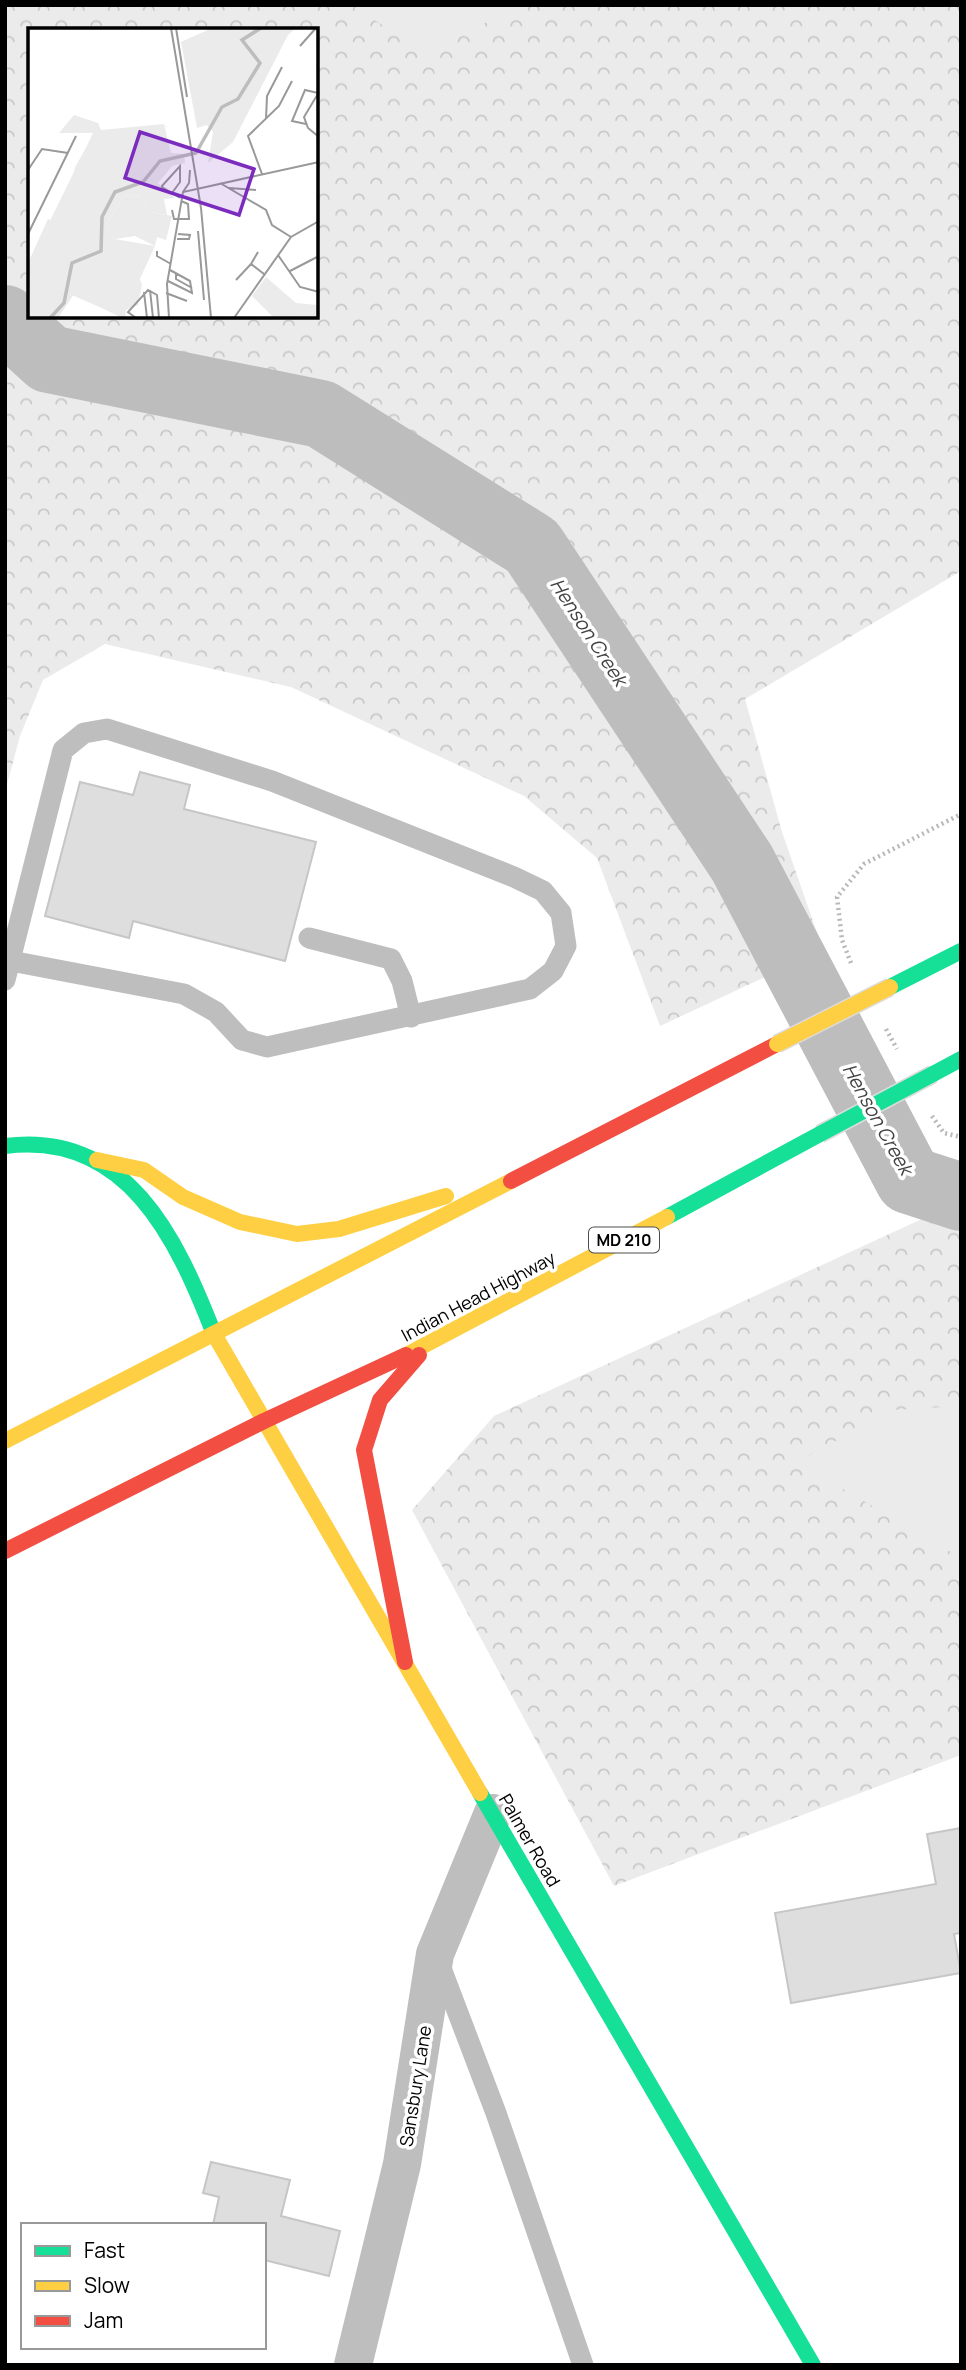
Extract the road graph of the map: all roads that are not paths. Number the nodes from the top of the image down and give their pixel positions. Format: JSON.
{"nodes":[{"id":1,"x":309,"y":938,"type":"dead end"},
{"id":2,"x":961,"y":951,"type":"edge"},
{"id":3,"x":8,"y":971,"type":"edge"},
{"id":4,"x":411,"y":1017,"type":"junction"},
{"id":5,"x":961,"y":1059,"type":"edge"},
{"id":6,"x":5,"y":1146,"type":"edge"},
{"id":7,"x":97,"y":1160,"type":"junction"},
{"id":8,"x":545,"y":1165,"type":"junction"},
{"id":9,"x":214,"y":1334,"type":"junction"},
{"id":10,"x":428,"y":1345,"type":"junction"},
{"id":11,"x":264,"y":1421,"type":"junction"},
{"id":12,"x":5,"y":1440,"type":"edge"},
{"id":13,"x":5,"y":1551,"type":"edge"},
{"id":14,"x":405,"y":1662,"type":"junction"},
{"id":15,"x":493,"y":1813,"type":"junction"},
{"id":16,"x":435,"y":1954,"type":"junction"},
{"id":17,"x":353,"y":2365,"type":"edge"},
{"id":18,"x":583,"y":2365,"type":"edge"},
{"id":19,"x":813,"y":2365,"type":"edge"}],
"edges":[{"from":1,"to":4,"type":"lane"},
{"from":2,"to":8,"type":"main road","bridge":true},
{"from":3,"to":4,"type":"lane"},
{"from":3,"to":4,"type":"lane"},
{"from":5,"to":10,"type":"main road","name":"Indian Head Highway","number":"MD 210","bridge":true},
{"from":6,"to":7,"type":"main road"},
{"from":7,"to":8,"type":"main road"},
{"from":7,"to":9,"type":"main road","name":"Palmer Road"},
{"from":8,"to":9,"type":"main road"},
{"from":9,"to":11,"type":"main road","name":"Palmer Road"},
{"from":9,"to":12,"type":"main road"},
{"from":10,"to":11,"type":"main road","name":"Indian Head Highway","number":"MD 210"},
{"from":10,"to":14,"type":"main road"},
{"from":11,"to":13,"type":"main road","name":"Indian Head Highway","number":"MD 210"},
{"from":11,"to":14,"type":"main road","name":"Palmer Road"},
{"from":14,"to":15,"type":"main road","name":"Palmer Road"},
{"from":15,"to":16,"type":"street","name":"Sansbury Lane"},
{"from":15,"to":19,"type":"main road","name":"Palmer Road"},
{"from":16,"to":17,"type":"street","name":"Sansbury Lane"},
{"from":16,"to":18,"type":"lane"}]}
